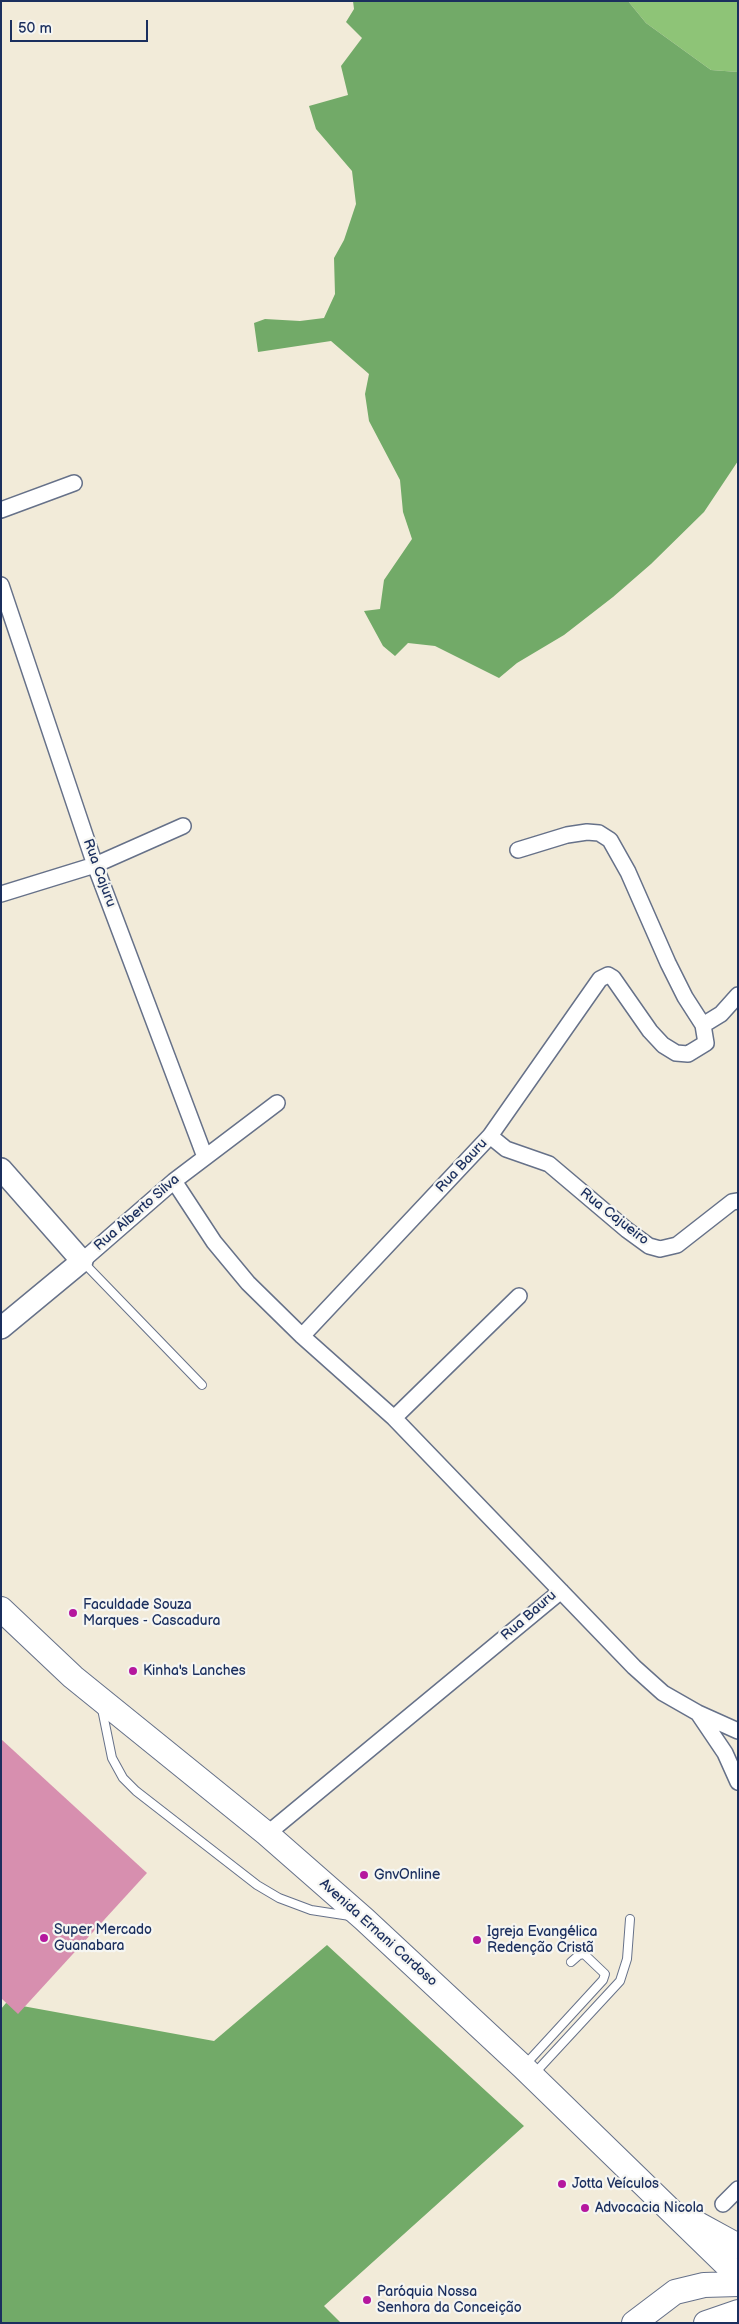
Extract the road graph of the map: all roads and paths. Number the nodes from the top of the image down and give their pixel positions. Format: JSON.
{"nodes":[{"id":1,"x":74,"y":483,"type":"dead end"},
{"id":2,"x":1,"y":510,"type":"edge"},
{"id":3,"x":1,"y":585,"type":"edge"},
{"id":4,"x":183,"y":826,"type":"dead end"},
{"id":5,"x":518,"y":850,"type":"dead end"},
{"id":6,"x":95,"y":865,"type":"junction"},
{"id":7,"x":1,"y":894,"type":"edge"},
{"id":8,"x":738,"y":995,"type":"edge"},
{"id":9,"x":703,"y":1025,"type":"junction"},
{"id":10,"x":277,"y":1103,"type":"dead end"},
{"id":11,"x":490,"y":1136,"type":"junction"},
{"id":12,"x":205,"y":1157,"type":"junction"},
{"id":13,"x":1,"y":1169,"type":"edge"},
{"id":14,"x":174,"y":1181,"type":"junction"},
{"id":15,"x":738,"y":1201,"type":"edge"},
{"id":16,"x":82,"y":1261,"type":"junction"},
{"id":17,"x":519,"y":1296,"type":"dead end"},
{"id":18,"x":1,"y":1328,"type":"edge"},
{"id":19,"x":302,"y":1336,"type":"junction"},
{"id":20,"x":202,"y":1384,"type":"dead end"},
{"id":21,"x":394,"y":1418,"type":"junction"},
{"id":22,"x":561,"y":1591,"type":"junction"},
{"id":23,"x":1,"y":1609,"type":"edge"},
{"id":24,"x":99,"y":1698,"type":"junction"},
{"id":25,"x":698,"y":1713,"type":"junction"},
{"id":26,"x":738,"y":1731,"type":"edge"},
{"id":27,"x":738,"y":1782,"type":"edge"},
{"id":28,"x":267,"y":1834,"type":"junction"},
{"id":29,"x":364,"y":1919,"type":"junction"},
{"id":30,"x":630,"y":1919,"type":"dead end"},
{"id":31,"x":571,"y":1962,"type":"dead end"},
{"id":32,"x":527,"y":2072,"type":"junction"},
{"id":33,"x":738,"y":2189,"type":"edge"},
{"id":34,"x":723,"y":2204,"type":"dead end"},
{"id":35,"x":667,"y":2206,"type":"junction"},
{"id":36,"x":738,"y":2246,"type":"edge"},
{"id":37,"x":738,"y":2276,"type":"edge"},
{"id":38,"x":738,"y":2284,"type":"edge"},
{"id":39,"x":738,"y":2312,"type":"edge"},
{"id":40,"x":634,"y":2323,"type":"edge"},
{"id":41,"x":706,"y":2323,"type":"edge"}],
"edges":[{"from":1,"to":2,"type":"street"},
{"from":3,"to":6,"type":"street","name":"Rua Cajuru"},
{"from":4,"to":6,"type":"street"},
{"from":5,"to":9,"type":"street"},
{"from":6,"to":7,"type":"street"},
{"from":6,"to":12,"type":"street","name":"Rua Cajuru"},
{"from":8,"to":9,"type":"street"},
{"from":9,"to":11,"type":"street","name":"Rua Bauru"},
{"from":10,"to":12,"type":"street","name":"Rua Alberto Silva"},
{"from":11,"to":15,"type":"street","name":"Rua Cajueiro"},
{"from":11,"to":19,"type":"street","name":"Rua Bauru"},
{"from":12,"to":14,"type":"street","name":"Rua Alberto Silva"},
{"from":13,"to":16,"type":"street"},
{"from":14,"to":16,"type":"street","name":"Rua Alberto Silva"},
{"from":14,"to":19,"type":"street","name":"Rua Bauru"},
{"from":16,"to":18,"type":"street","name":"Rua Alberto Silva"},
{"from":16,"to":20,"type":"lane"},
{"from":17,"to":21,"type":"street"},
{"from":19,"to":21,"type":"street","name":"Rua Bauru"},
{"from":21,"to":22,"type":"street","name":"Rua Bauru"},
{"from":22,"to":25,"type":"street"},
{"from":22,"to":28,"type":"street","name":"Rua Bauru"},
{"from":23,"to":24,"type":"main road","name":"Avenida Ernani Cardoso"},
{"from":24,"to":28,"type":"main road","name":"Avenida Ernani Cardoso"},
{"from":24,"to":29,"type":"lane"},
{"from":25,"to":26,"type":"street"},
{"from":25,"to":27,"type":"street"},
{"from":28,"to":29,"type":"main road","name":"Avenida Ernani Cardoso"},
{"from":29,"to":32,"type":"main road","name":"Avenida Ernani Cardoso"},
{"from":30,"to":32,"type":"lane"},
{"from":31,"to":32,"type":"lane"},
{"from":32,"to":35,"type":"main road","name":"Avenida Ernani Cardoso"},
{"from":33,"to":34,"type":"street"},
{"from":35,"to":36,"type":"main road"},
{"from":35,"to":37,"type":"main road","name":"Avenida Ernani Cardoso"},
{"from":38,"to":40,"type":"main road"},
{"from":39,"to":41,"type":"main road"}]}
